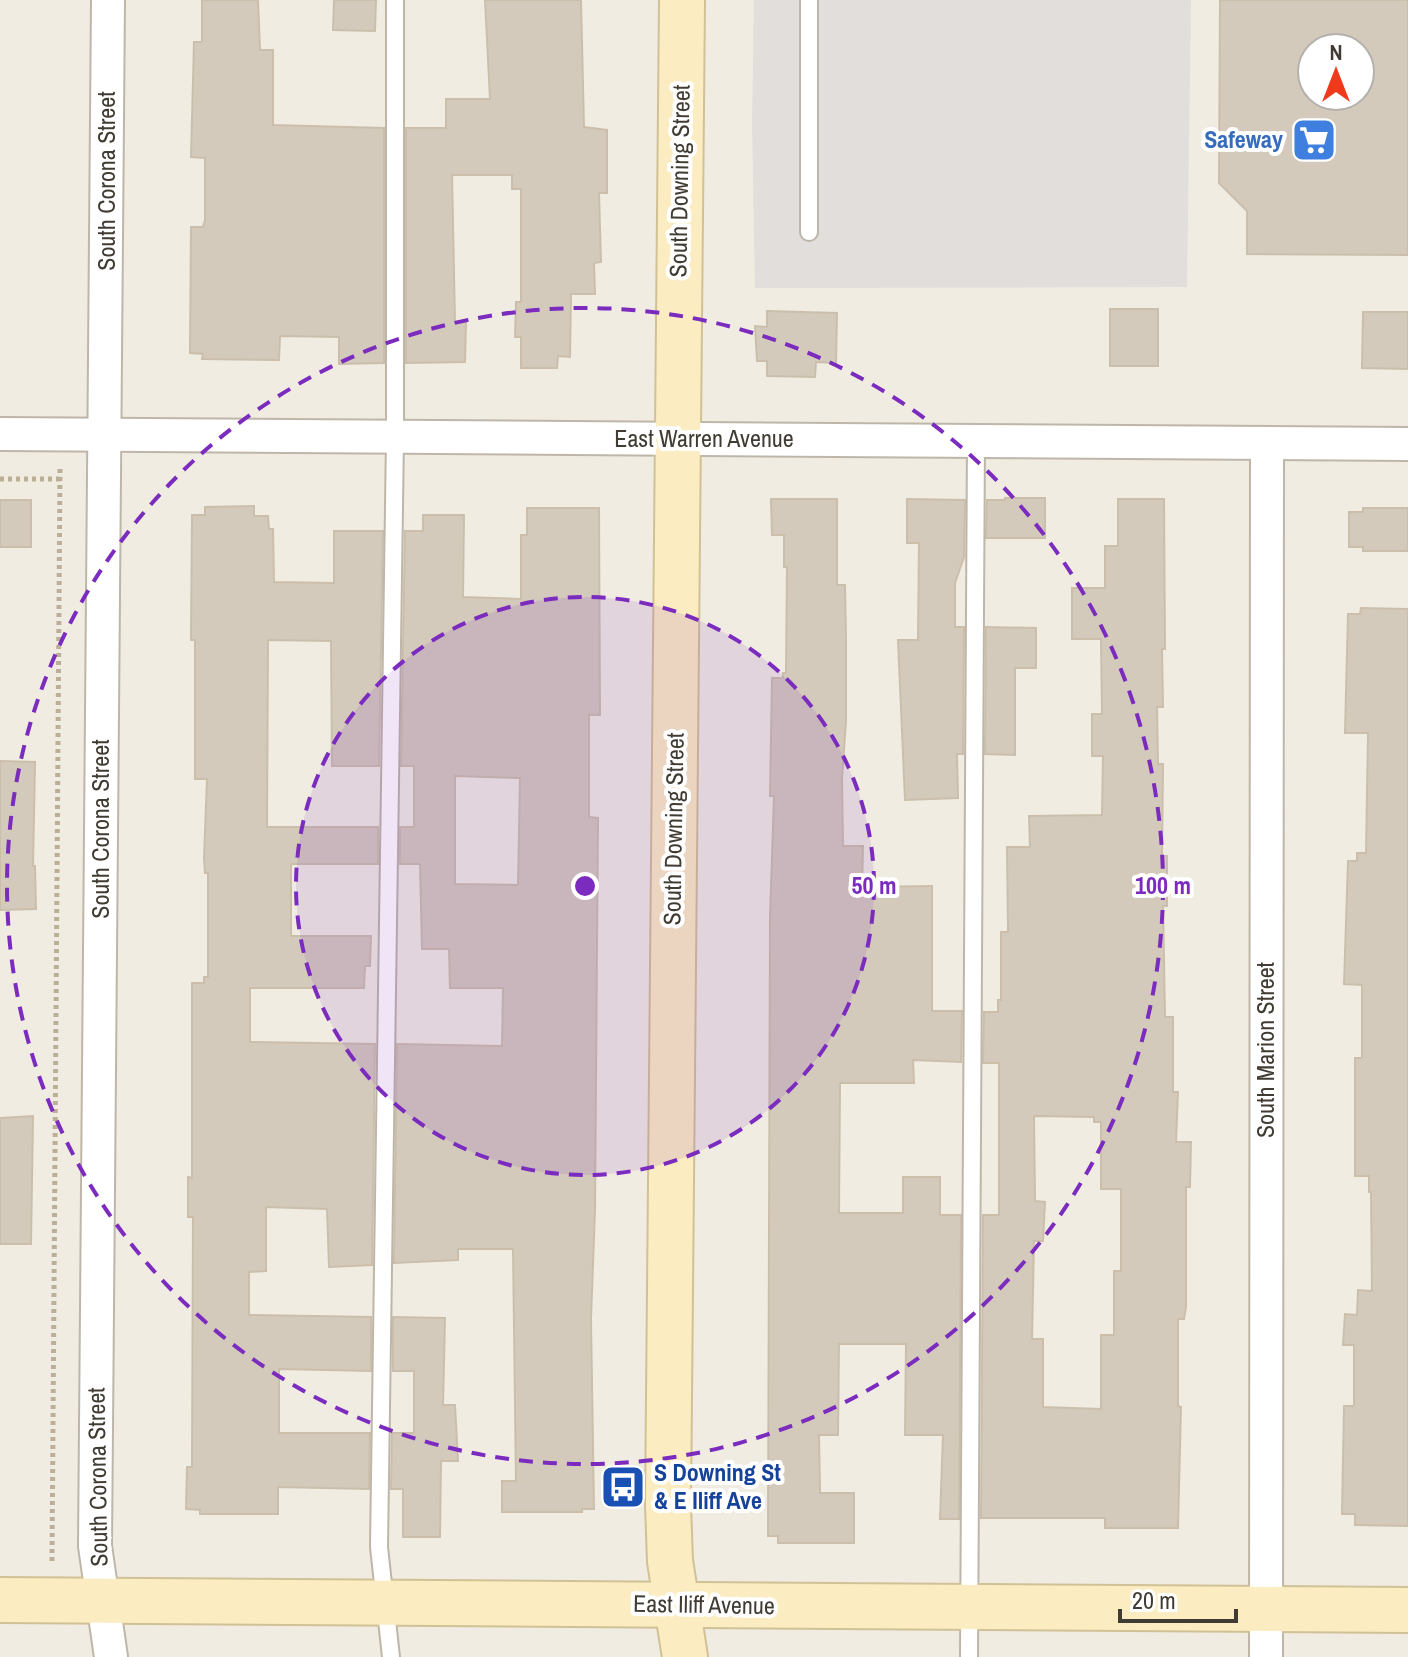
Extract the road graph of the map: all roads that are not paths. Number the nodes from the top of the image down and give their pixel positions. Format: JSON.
{"nodes":[{"id":1,"x":108,"y":0,"type":"edge"},
{"id":2,"x":395,"y":0,"type":"edge"},
{"id":3,"x":682,"y":0,"type":"edge"},
{"id":4,"x":809,"y":0,"type":"edge"},
{"id":5,"x":809,"y":232,"type":"dead end"},
{"id":6,"x":0,"y":434,"type":"edge"},
{"id":7,"x":105,"y":435,"type":"junction"},
{"id":8,"x":395,"y":437,"type":"junction"},
{"id":9,"x":678,"y":438,"type":"junction"},
{"id":10,"x":976,"y":440,"type":"junction"},
{"id":11,"x":1267,"y":443,"type":"junction"},
{"id":12,"x":1408,"y":444,"type":"edge"},
{"id":13,"x":0,"y":1600,"type":"edge"},
{"id":14,"x":103,"y":1602,"type":"junction"},
{"id":15,"x":386,"y":1602,"type":"junction"},
{"id":16,"x":678,"y":1605,"type":"junction"},
{"id":17,"x":969,"y":1608,"type":"junction"},
{"id":18,"x":1266,"y":1610,"type":"junction"},
{"id":19,"x":1408,"y":1610,"type":"edge"},
{"id":20,"x":111,"y":1657,"type":"edge"},
{"id":21,"x":391,"y":1657,"type":"edge"},
{"id":22,"x":685,"y":1657,"type":"edge"},
{"id":23,"x":969,"y":1657,"type":"edge"},
{"id":24,"x":1266,"y":1657,"type":"edge"}],
"edges":[{"from":1,"to":7,"type":"street","name":"South Corona Street"},
{"from":2,"to":8,"type":"lane"},
{"from":3,"to":9,"type":"street","name":"South Downing Street"},
{"from":4,"to":5,"type":"lane"},
{"from":6,"to":7,"type":"street","name":"East Warren Avenue"},
{"from":7,"to":8,"type":"street","name":"East Warren Avenue"},
{"from":7,"to":14,"type":"street","name":"South Corona Street"},
{"from":8,"to":9,"type":"street","name":"East Warren Avenue"},
{"from":8,"to":15,"type":"lane"},
{"from":9,"to":10,"type":"street","name":"East Warren Avenue"},
{"from":9,"to":16,"type":"street","name":"South Downing Street"},
{"from":10,"to":11,"type":"street","name":"East Warren Avenue"},
{"from":10,"to":17,"type":"lane"},
{"from":11,"to":12,"type":"street","name":"East Warren Avenue"},
{"from":11,"to":18,"type":"street","name":"South Marion Street"},
{"from":13,"to":14,"type":"street","name":"East Iliff Avenue"},
{"from":14,"to":15,"type":"street","name":"East Iliff Avenue"},
{"from":14,"to":20,"type":"street","name":"South Corona Street"},
{"from":15,"to":16,"type":"street","name":"East Iliff Avenue"},
{"from":15,"to":21,"type":"lane"},
{"from":16,"to":17,"type":"street","name":"East Iliff Avenue"},
{"from":16,"to":22,"type":"street","name":"South Downing Street"},
{"from":17,"to":18,"type":"street","name":"East Iliff Avenue"},
{"from":17,"to":23,"type":"lane"},
{"from":18,"to":19,"type":"street","name":"East Iliff Avenue"},
{"from":18,"to":24,"type":"street","name":"South Marion Street"}]}
